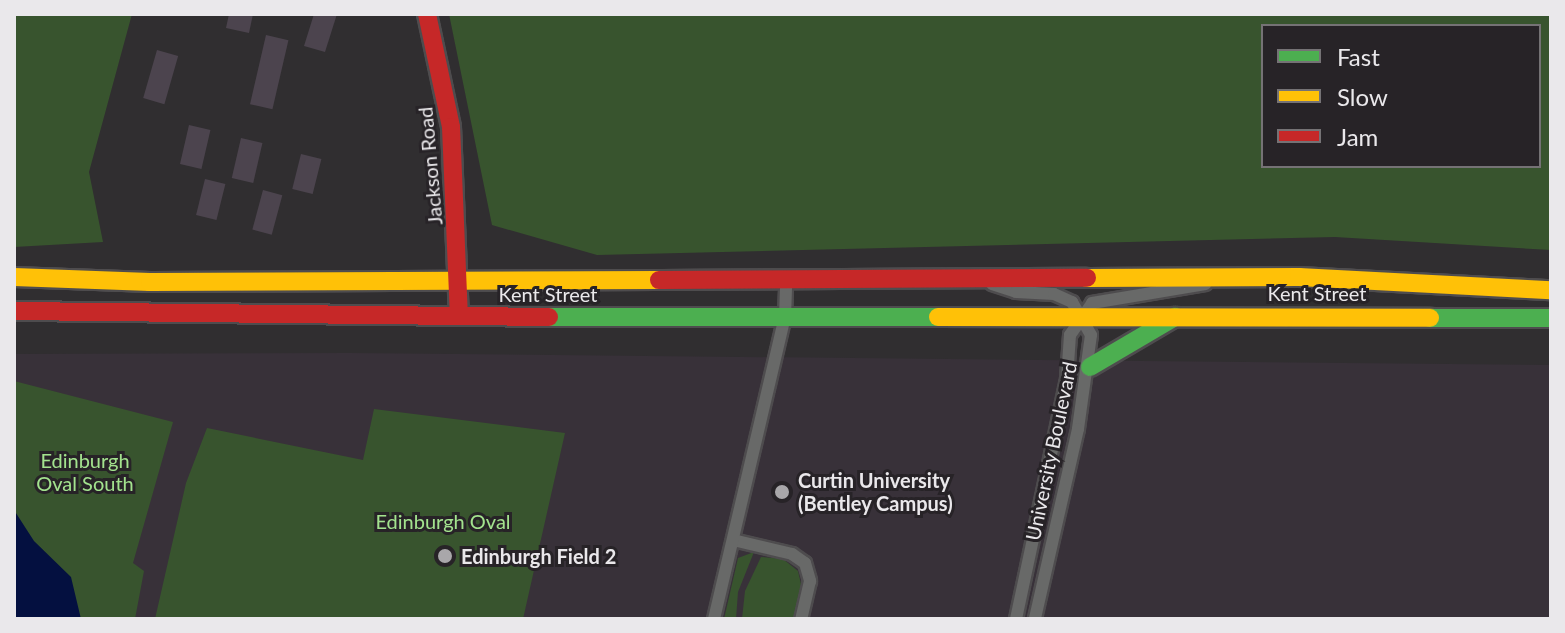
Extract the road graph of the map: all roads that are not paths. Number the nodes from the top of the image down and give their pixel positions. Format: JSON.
{"nodes":[{"id":1,"x":427,"y":14,"type":"edge"},
{"id":2,"x":14,"y":277,"type":"edge"},
{"id":3,"x":1228,"y":278,"type":"junction"},
{"id":4,"x":786,"y":279,"type":"junction"},
{"id":5,"x":978,"y":279,"type":"junction"},
{"id":6,"x":459,"y":280,"type":"junction"},
{"id":7,"x":1551,"y":290,"type":"edge"},
{"id":8,"x":14,"y":311,"type":"edge"},
{"id":9,"x":1083,"y":315,"type":"junction"},
{"id":10,"x":1179,"y":315,"type":"junction"},
{"id":11,"x":459,"y":316,"type":"junction"},
{"id":12,"x":785,"y":317,"type":"junction"},
{"id":13,"x":1551,"y":318,"type":"edge"},
{"id":14,"x":1090,"y":367,"type":"junction"},
{"id":15,"x":733,"y":540,"type":"junction"},
{"id":16,"x":714,"y":619,"type":"edge"},
{"id":17,"x":801,"y":619,"type":"edge"},
{"id":18,"x":1016,"y":619,"type":"edge"},
{"id":19,"x":1035,"y":619,"type":"edge"}],
"edges":[{"from":1,"to":6,"type":"main road","name":"Jackson Road"},
{"from":2,"to":6,"type":"main road","name":"Kent Street"},
{"from":3,"to":5,"type":"main road","name":"Kent Street"},
{"from":3,"to":7,"type":"main road","name":"Kent Street"},
{"from":3,"to":9,"type":"street","name":"Kent Street"},
{"from":4,"to":5,"type":"main road","name":"Kent Street"},
{"from":4,"to":6,"type":"main road","name":"Kent Street"},
{"from":4,"to":12,"type":"street"},
{"from":5,"to":9,"type":"street","name":"Kent Street"},
{"from":6,"to":11,"type":"main road","name":"Jackson Road"},
{"from":8,"to":11,"type":"main road","name":"Kent Street"},
{"from":9,"to":10,"type":"main road","name":"Kent Street"},
{"from":9,"to":12,"type":"main road","name":"Kent Street"},
{"from":9,"to":14,"type":"street","name":"University Boulevard"},
{"from":9,"to":18,"type":"street","name":"University Boulevard"},
{"from":10,"to":13,"type":"main road","name":"Kent Street"},
{"from":10,"to":14,"type":"main road"},
{"from":11,"to":12,"type":"main road","name":"Kent Street"},
{"from":12,"to":15,"type":"street"},
{"from":14,"to":19,"type":"street","name":"University Boulevard"},
{"from":15,"to":16,"type":"street"},
{"from":15,"to":17,"type":"street"}]}
